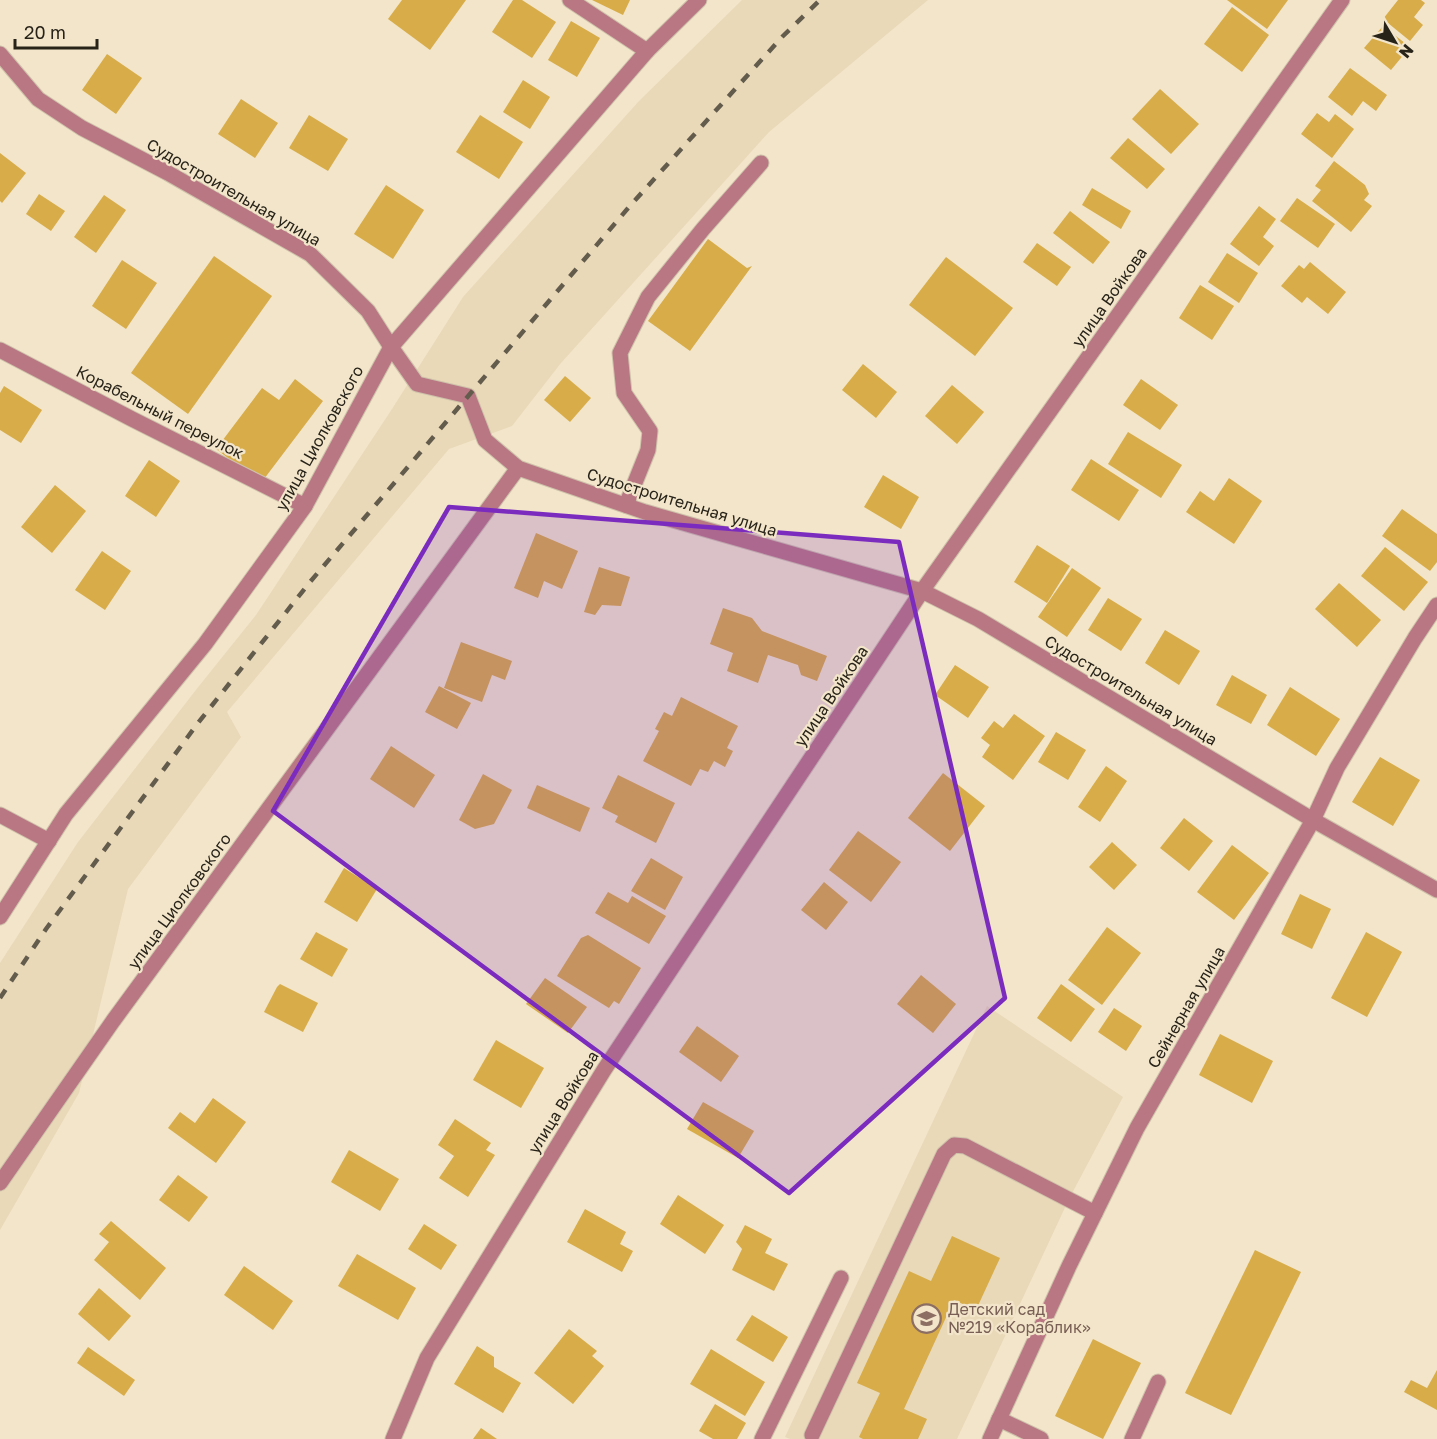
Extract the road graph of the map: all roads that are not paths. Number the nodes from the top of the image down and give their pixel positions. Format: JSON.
{"nodes":[{"id":1,"x":570,"y":0,"type":"edge"},
{"id":2,"x":699,"y":0,"type":"edge"},
{"id":3,"x":1342,"y":0,"type":"edge"},
{"id":4,"x":647,"y":51,"type":"junction"},
{"id":5,"x":0,"y":54,"type":"edge"},
{"id":6,"x":761,"y":162,"type":"dead end"},
{"id":7,"x":391,"y":347,"type":"junction"},
{"id":8,"x":0,"y":350,"type":"edge"},
{"id":9,"x":518,"y":468,"type":"junction"},
{"id":10,"x":626,"y":505,"type":"junction"},
{"id":11,"x":305,"y":506,"type":"junction"},
{"id":12,"x":922,"y":591,"type":"junction"},
{"id":13,"x":1437,"y":605,"type":"edge"},
{"id":14,"x":0,"y":815,"type":"edge"},
{"id":15,"x":1313,"y":820,"type":"junction"},
{"id":16,"x":49,"y":841,"type":"junction"},
{"id":17,"x":1437,"y":890,"type":"edge"},
{"id":18,"x":0,"y":917,"type":"edge"},
{"id":19,"x":0,"y":1183,"type":"edge"},
{"id":20,"x":1095,"y":1213,"type":"junction"},
{"id":21,"x":841,"y":1278,"type":"dead end"},
{"id":22,"x":1158,"y":1382,"type":"dead end"},
{"id":23,"x":999,"y":1419,"type":"junction"},
{"id":24,"x":812,"y":1435,"type":"dead end"},
{"id":25,"x":393,"y":1439,"type":"edge"},
{"id":26,"x":762,"y":1439,"type":"edge"},
{"id":27,"x":990,"y":1439,"type":"edge"},
{"id":28,"x":1041,"y":1439,"type":"edge"},
{"id":29,"x":1132,"y":1439,"type":"edge"}],
"edges":[{"from":1,"to":4,"type":"street"},
{"from":2,"to":4,"type":"street","name":"улица Циолковского"},
{"from":3,"to":12,"type":"street","name":"улица Войкова"},
{"from":4,"to":7,"type":"street","name":"улица Циолковского"},
{"from":5,"to":7,"type":"street","name":"Судостроительная улица"},
{"from":6,"to":10,"type":"street"},
{"from":7,"to":9,"type":"street","name":"Судостроительная улица"},
{"from":7,"to":11,"type":"street","name":"улица Циолковского"},
{"from":8,"to":11,"type":"street","name":"Корабельный переулок"},
{"from":9,"to":10,"type":"street","name":"Судостроительная улица"},
{"from":9,"to":19,"type":"street","name":"улица Циолковского"},
{"from":10,"to":12,"type":"street","name":"Судостроительная улица"},
{"from":11,"to":16,"type":"street","name":"улица Циолковского"},
{"from":12,"to":15,"type":"street","name":"Судостроительная улица"},
{"from":12,"to":25,"type":"street","name":"улица Войкова"},
{"from":13,"to":15,"type":"street","name":"Сейнерная улица"},
{"from":14,"to":16,"type":"street"},
{"from":15,"to":17,"type":"street","name":"Судостроительная улица"},
{"from":15,"to":20,"type":"street","name":"Сейнерная улица"},
{"from":16,"to":18,"type":"street","name":"улица Циолковского"},
{"from":20,"to":23,"type":"street","name":"Сейнерная улица"},
{"from":20,"to":24,"type":"street"},
{"from":21,"to":26,"type":"street"},
{"from":22,"to":29,"type":"street"},
{"from":23,"to":27,"type":"street","name":"Сейнерная улица"},
{"from":23,"to":28,"type":"street"}]}
